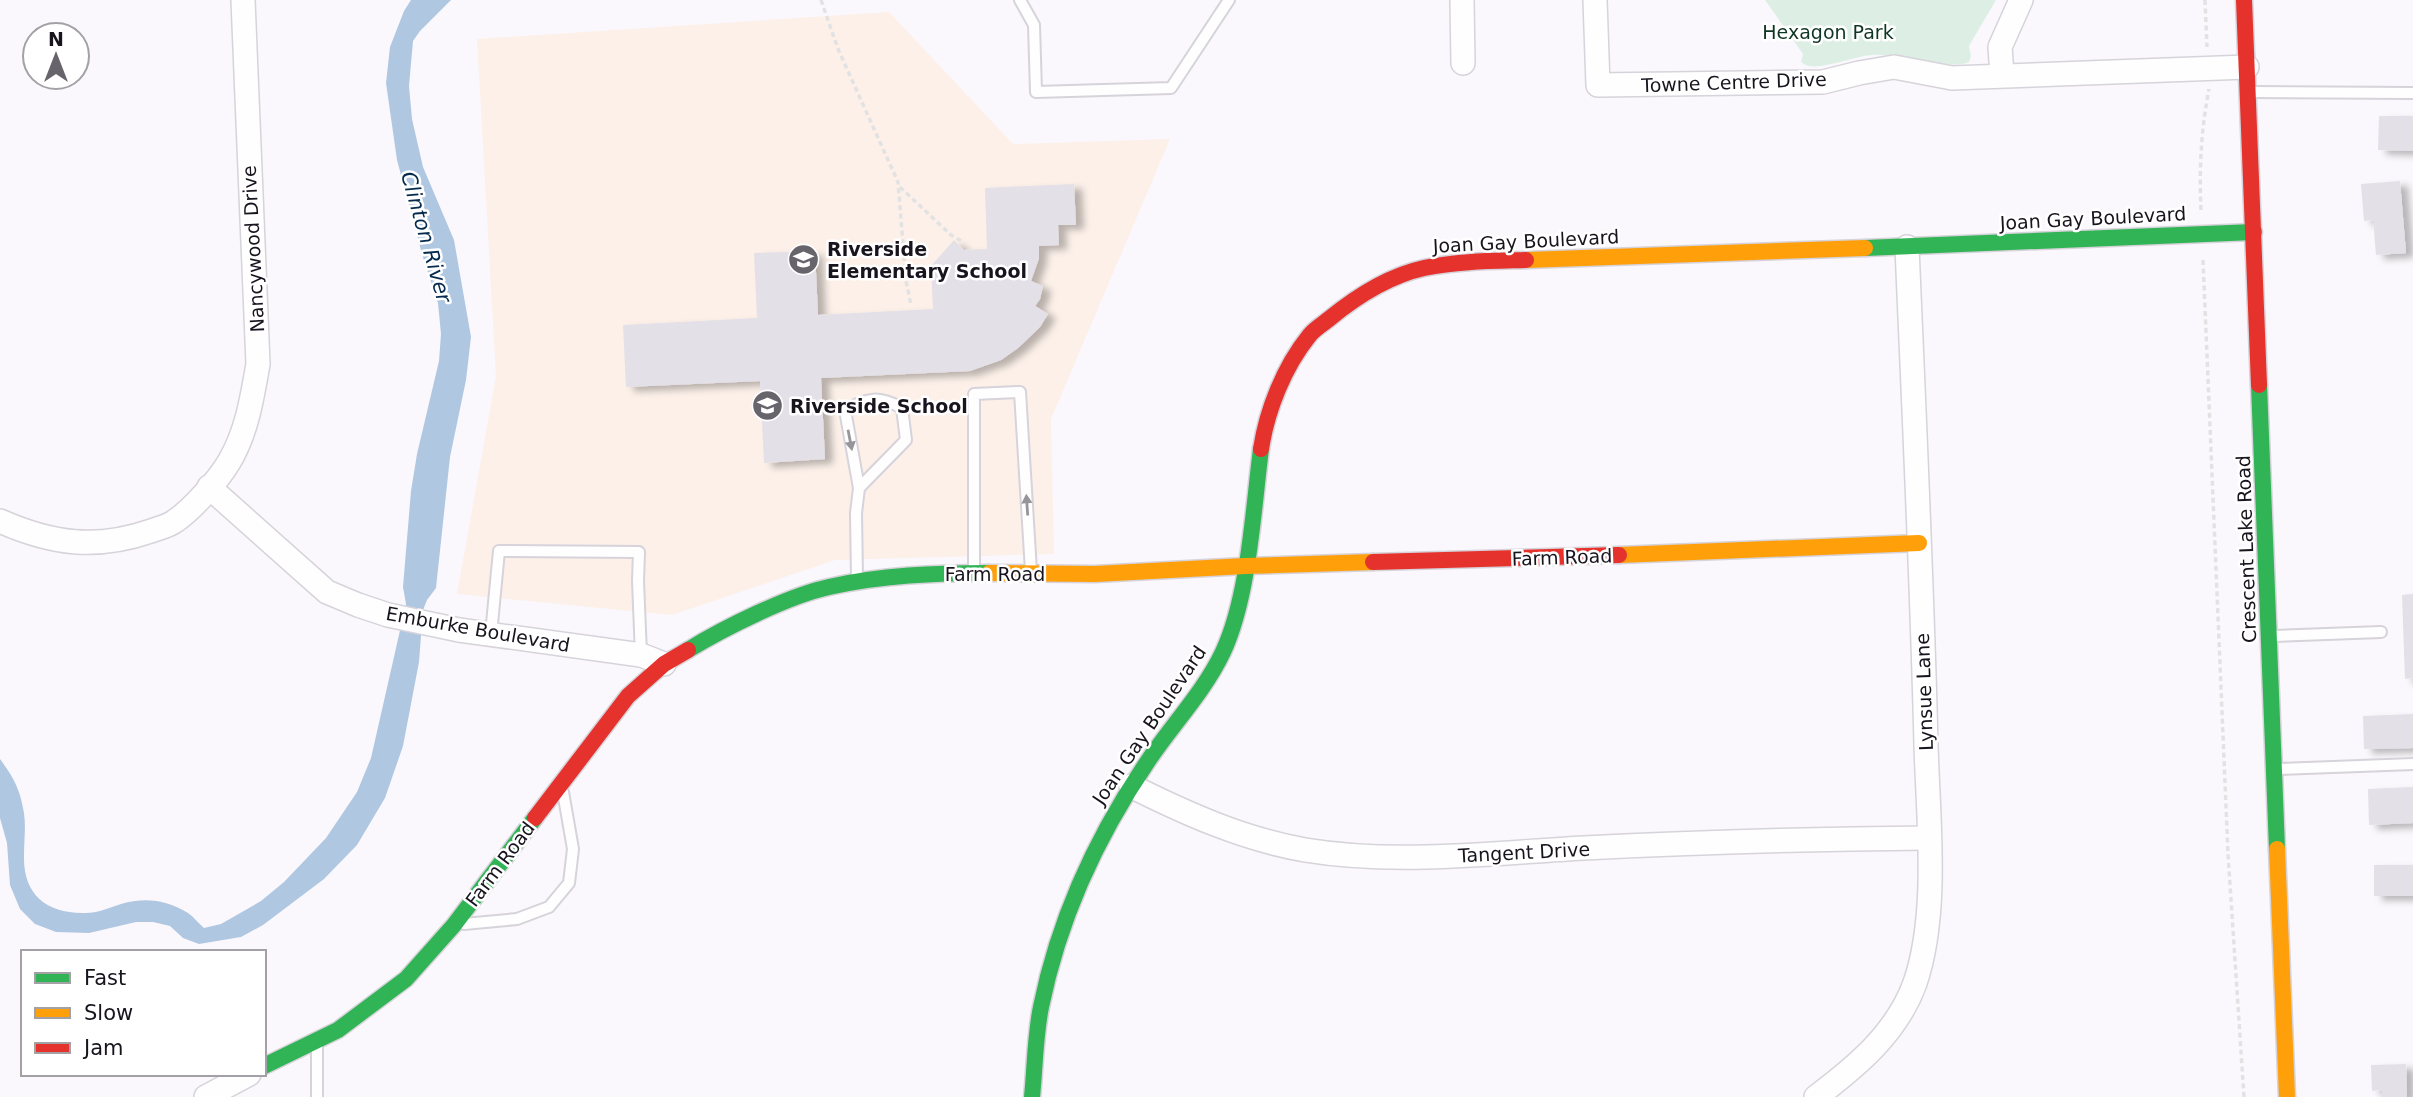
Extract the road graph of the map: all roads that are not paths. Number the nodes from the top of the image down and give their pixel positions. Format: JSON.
{"nodes":[{"id":1,"x":243,"y":0,"type":"edge"},
{"id":2,"x":1020,"y":0,"type":"edge"},
{"id":3,"x":1229,"y":0,"type":"edge"},
{"id":4,"x":1462,"y":0,"type":"edge"},
{"id":5,"x":1595,"y":0,"type":"edge"},
{"id":6,"x":2021,"y":0,"type":"edge"},
{"id":7,"x":2244,"y":0,"type":"edge"},
{"id":8,"x":1464,"y":63,"type":"dead end"},
{"id":9,"x":2247,"y":67,"type":"junction"},
{"id":10,"x":2002,"y":75,"type":"junction"},
{"id":11,"x":2248,"y":92,"type":"junction"},
{"id":12,"x":2413,"y":93,"type":"edge"},
{"id":13,"x":2254,"y":232,"type":"junction"},
{"id":14,"x":1907,"y":247,"type":"junction"},
{"id":15,"x":209,"y":487,"type":"junction"},
{"id":16,"x":859,"y":488,"type":"junction"},
{"id":17,"x":0,"y":521,"type":"edge"},
{"id":18,"x":1919,"y":543,"type":"junction"},
{"id":19,"x":1245,"y":566,"type":"junction"},
{"id":20,"x":974,"y":573,"type":"junction"},
{"id":21,"x":1031,"y":573,"type":"junction"},
{"id":22,"x":857,"y":582,"type":"junction"},
{"id":23,"x":2381,"y":632,"type":"dead end"},
{"id":24,"x":491,"y":634,"type":"junction"},
{"id":25,"x":2270,"y":636,"type":"junction"},
{"id":26,"x":641,"y":655,"type":"junction"},
{"id":27,"x":664,"y":664,"type":"junction"},
{"id":28,"x":2413,"y":764,"type":"edge"},
{"id":29,"x":2275,"y":769,"type":"junction"},
{"id":30,"x":561,"y":784,"type":"junction"},
{"id":31,"x":1131,"y":786,"type":"junction"},
{"id":32,"x":1928,"y":838,"type":"junction"},
{"id":33,"x":454,"y":925,"type":"junction"},
{"id":34,"x":317,"y":1040,"type":"junction"},
{"id":35,"x":266,"y":1065,"type":"edge"},
{"id":36,"x":245,"y":1076,"type":"edge"},
{"id":37,"x":206,"y":1097,"type":"edge"},
{"id":38,"x":317,"y":1097,"type":"edge"},
{"id":39,"x":1032,"y":1097,"type":"edge"},
{"id":40,"x":1816,"y":1097,"type":"edge"},
{"id":41,"x":2287,"y":1097,"type":"edge"}],
"edges":[{"from":1,"to":15,"type":"street","name":"Nancywood Drive"},
{"from":2,"to":3,"type":"lane"},
{"from":4,"to":8,"type":"street"},
{"from":5,"to":10,"type":"street","name":"Towne Centre Drive"},
{"from":6,"to":10,"type":"street"},
{"from":7,"to":9,"type":"street","name":"Crescent Lake Road"},
{"from":9,"to":10,"type":"street","name":"Towne Centre Drive"},
{"from":9,"to":11,"type":"street","name":"Crescent Lake Road"},
{"from":11,"to":12,"type":"lane"},
{"from":11,"to":13,"type":"street","name":"Crescent Lake Road"},
{"from":13,"to":14,"type":"street","name":"Joan Gay Boulevard"},
{"from":13,"to":25,"type":"street","name":"Crescent Lake Road"},
{"from":14,"to":18,"type":"street","name":"Lynsue Lane"},
{"from":14,"to":19,"type":"street","name":"Joan Gay Boulevard"},
{"from":15,"to":17,"type":"street","name":"Nancywood Drive"},
{"from":15,"to":24,"type":"street","name":"Emburke Boulevard"},
{"from":16,"to":16,"type":"lane","one_way":true},
{"from":16,"to":22,"type":"lane"},
{"from":18,"to":19,"type":"street","name":"Farm Road"},
{"from":18,"to":32,"type":"street","name":"Lynsue Lane"},
{"from":19,"to":21,"type":"street","name":"Farm Road"},
{"from":19,"to":31,"type":"street","name":"Joan Gay Boulevard"},
{"from":20,"to":21,"type":"street","name":"Farm Road"},
{"from":21,"to":20,"type":"lane","one_way":true},
{"from":20,"to":22,"type":"street","name":"Farm Road"},
{"from":22,"to":27,"type":"street","name":"Farm Road"},
{"from":23,"to":25,"type":"lane"},
{"from":24,"to":26,"type":"street","name":"Emburke Boulevard"},
{"from":24,"to":26,"type":"lane"},
{"from":25,"to":29,"type":"street","name":"Crescent Lake Road"},
{"from":26,"to":27,"type":"street","name":"Emburke Boulevard"},
{"from":27,"to":30,"type":"street","name":"Farm Road"},
{"from":28,"to":29,"type":"lane"},
{"from":29,"to":41,"type":"street","name":"Crescent Lake Road"},
{"from":30,"to":33,"type":"street","name":"Farm Road"},
{"from":30,"to":33,"type":"lane"},
{"from":31,"to":32,"type":"street","name":"Tangent Drive"},
{"from":31,"to":39,"type":"street","name":"Joan Gay Boulevard"},
{"from":32,"to":40,"type":"street","name":"Lynsue Lane"},
{"from":33,"to":34,"type":"street","name":"Farm Road"},
{"from":34,"to":35,"type":"street","name":"Farm Road"},
{"from":34,"to":38,"type":"lane"},
{"from":36,"to":37,"type":"street"}]}
